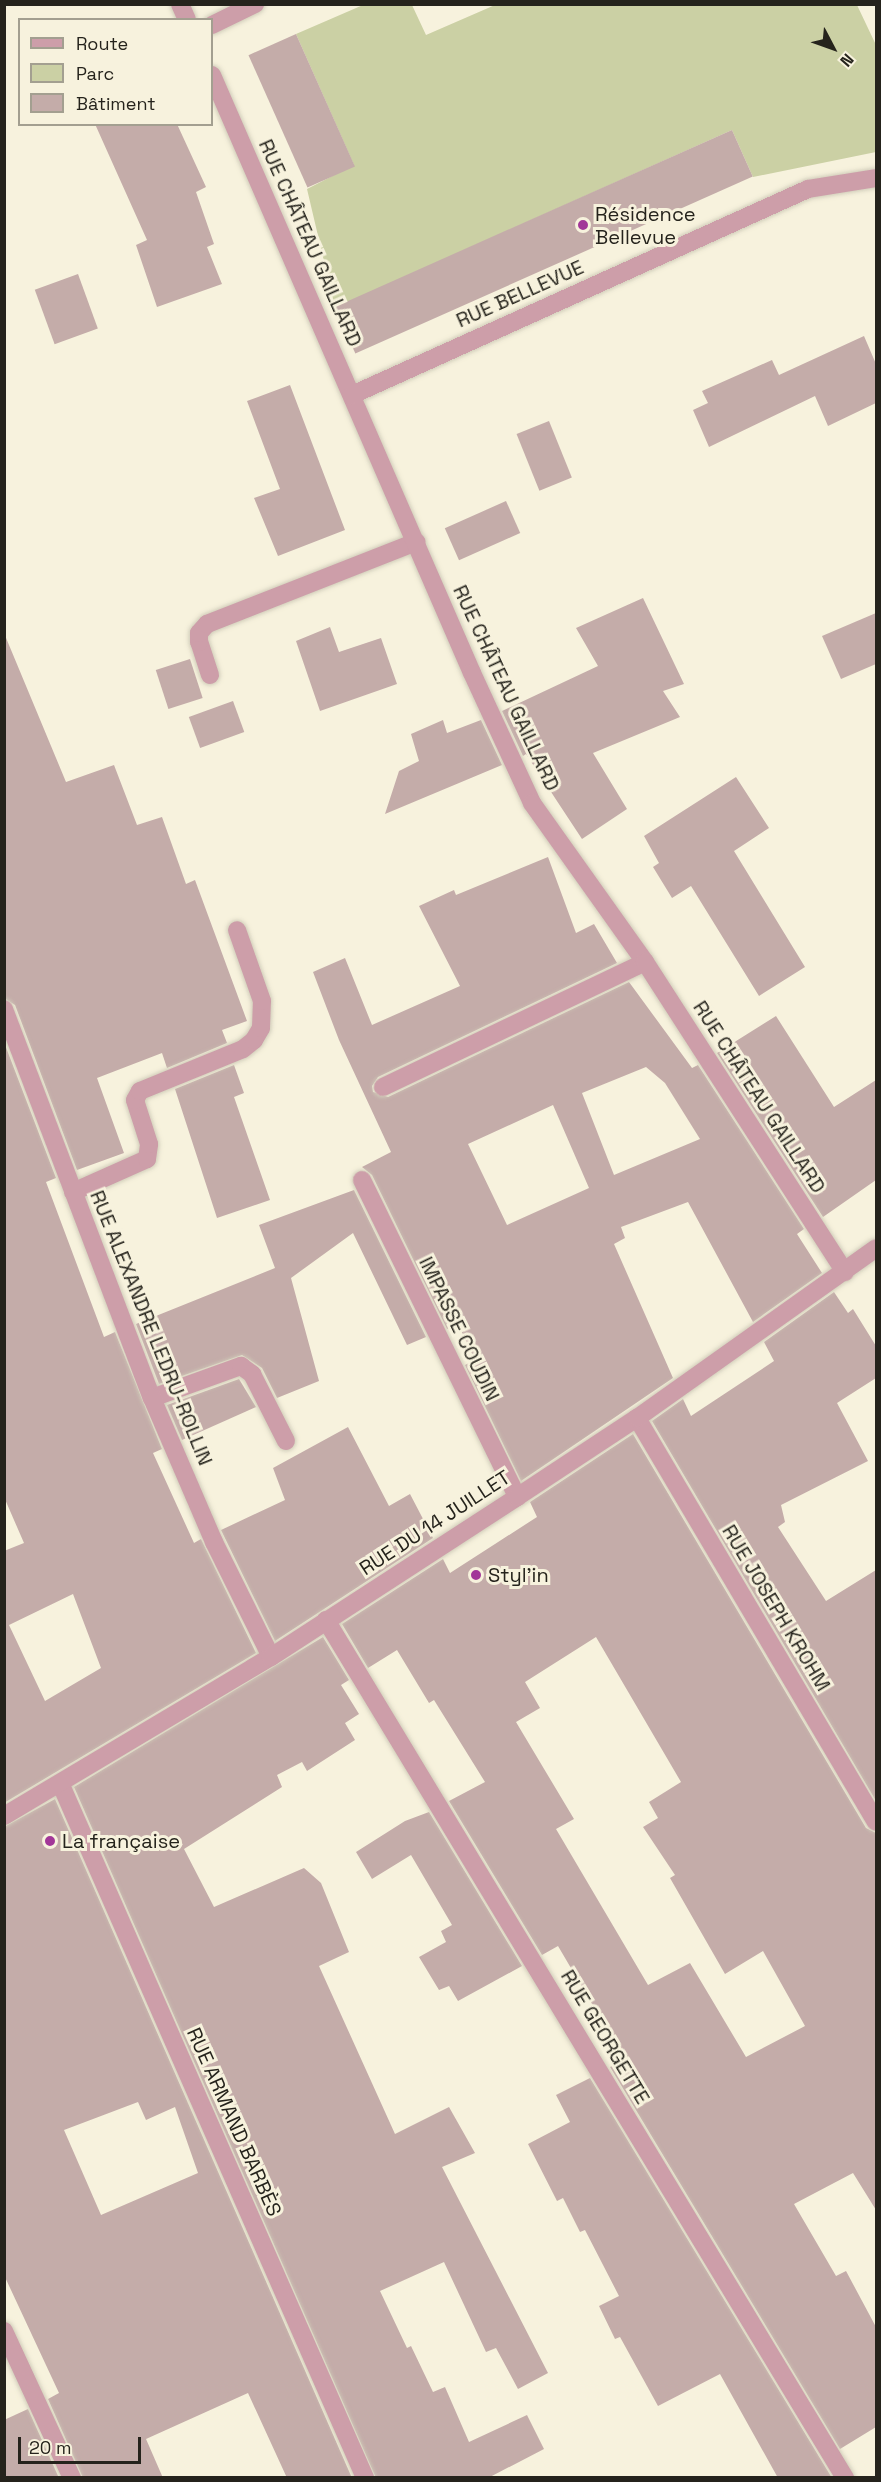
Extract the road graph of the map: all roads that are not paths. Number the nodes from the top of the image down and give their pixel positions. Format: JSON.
{"nodes":[{"id":1,"x":180,"y":4,"type":"edge"},
{"id":2,"x":255,"y":4,"type":"edge"},
{"id":3,"x":186,"y":18,"type":"edge"},
{"id":4,"x":213,"y":25,"type":"edge"},
{"id":5,"x":213,"y":77,"type":"edge"},
{"id":6,"x":876,"y":178,"type":"edge"},
{"id":7,"x":352,"y":395,"type":"junction"},
{"id":8,"x":416,"y":542,"type":"junction"},
{"id":9,"x":210,"y":675,"type":"dead end"},
{"id":10,"x":237,"y":930,"type":"dead end"},
{"id":11,"x":645,"y":962,"type":"junction"},
{"id":12,"x":4,"y":1009,"type":"edge"},
{"id":13,"x":383,"y":1087,"type":"dead end"},
{"id":14,"x":362,"y":1180,"type":"dead end"},
{"id":15,"x":73,"y":1192,"type":"junction"},
{"id":16,"x":875,"y":1254,"type":"edge"},
{"id":17,"x":845,"y":1272,"type":"junction"},
{"id":18,"x":152,"y":1398,"type":"junction"},
{"id":19,"x":638,"y":1418,"type":"junction"},
{"id":20,"x":286,"y":1441,"type":"dead end"},
{"id":21,"x":517,"y":1497,"type":"junction"},
{"id":22,"x":326,"y":1620,"type":"junction"},
{"id":23,"x":271,"y":1657,"type":"junction"},
{"id":24,"x":61,"y":1785,"type":"junction"},
{"id":25,"x":4,"y":1816,"type":"edge"},
{"id":26,"x":876,"y":1822,"type":"edge"},
{"id":27,"x":4,"y":2331,"type":"edge"},
{"id":28,"x":72,"y":2478,"type":"edge"},
{"id":29,"x":365,"y":2478,"type":"edge"},
{"id":30,"x":845,"y":2478,"type":"edge"}],
"edges":[{"from":1,"to":3,"type":"street"},
{"from":2,"to":4,"type":"street"},
{"from":5,"to":7,"type":"street","name":"RUE CHÂTEAU GAILLARD"},
{"from":6,"to":7,"type":"street","name":"RUE BELLEVUE"},
{"from":7,"to":8,"type":"street","name":"RUE CHÂTEAU GAILLARD"},
{"from":8,"to":9,"type":"street"},
{"from":8,"to":11,"type":"street","name":"RUE CHÂTEAU GAILLARD"},
{"from":10,"to":15,"type":"street"},
{"from":11,"to":13,"type":"street"},
{"from":11,"to":17,"type":"street","name":"RUE CHÂTEAU GAILLARD"},
{"from":12,"to":15,"type":"street","name":"RUE ALEXANDRE LEDRU-ROLLIN"},
{"from":14,"to":21,"type":"street","name":"IMPASSE COUDIN"},
{"from":15,"to":18,"type":"street","name":"RUE ALEXANDRE LEDRU-ROLLIN"},
{"from":16,"to":17,"type":"street","name":"RUE DU 14 JUILLET"},
{"from":17,"to":19,"type":"street","name":"RUE DU 14 JUILLET"},
{"from":18,"to":20,"type":"street"},
{"from":18,"to":23,"type":"street","name":"RUE ALEXANDRE LEDRU-ROLLIN"},
{"from":19,"to":21,"type":"street","name":"RUE DU 14 JUILLET"},
{"from":19,"to":26,"type":"street","name":"RUE JOSEPH KROHM"},
{"from":21,"to":22,"type":"street","name":"RUE DU 14 JUILLET"},
{"from":22,"to":23,"type":"street","name":"RUE DU 14 JUILLET"},
{"from":22,"to":30,"type":"street","name":"RUE GEORGETTE"},
{"from":23,"to":24,"type":"street","name":"RUE DU 14 JUILLET"},
{"from":24,"to":25,"type":"street","name":"RUE DU 14 JUILLET"},
{"from":24,"to":29,"type":"street","name":"RUE ARMAND BARBÈS"},
{"from":27,"to":28,"type":"street"}]}
